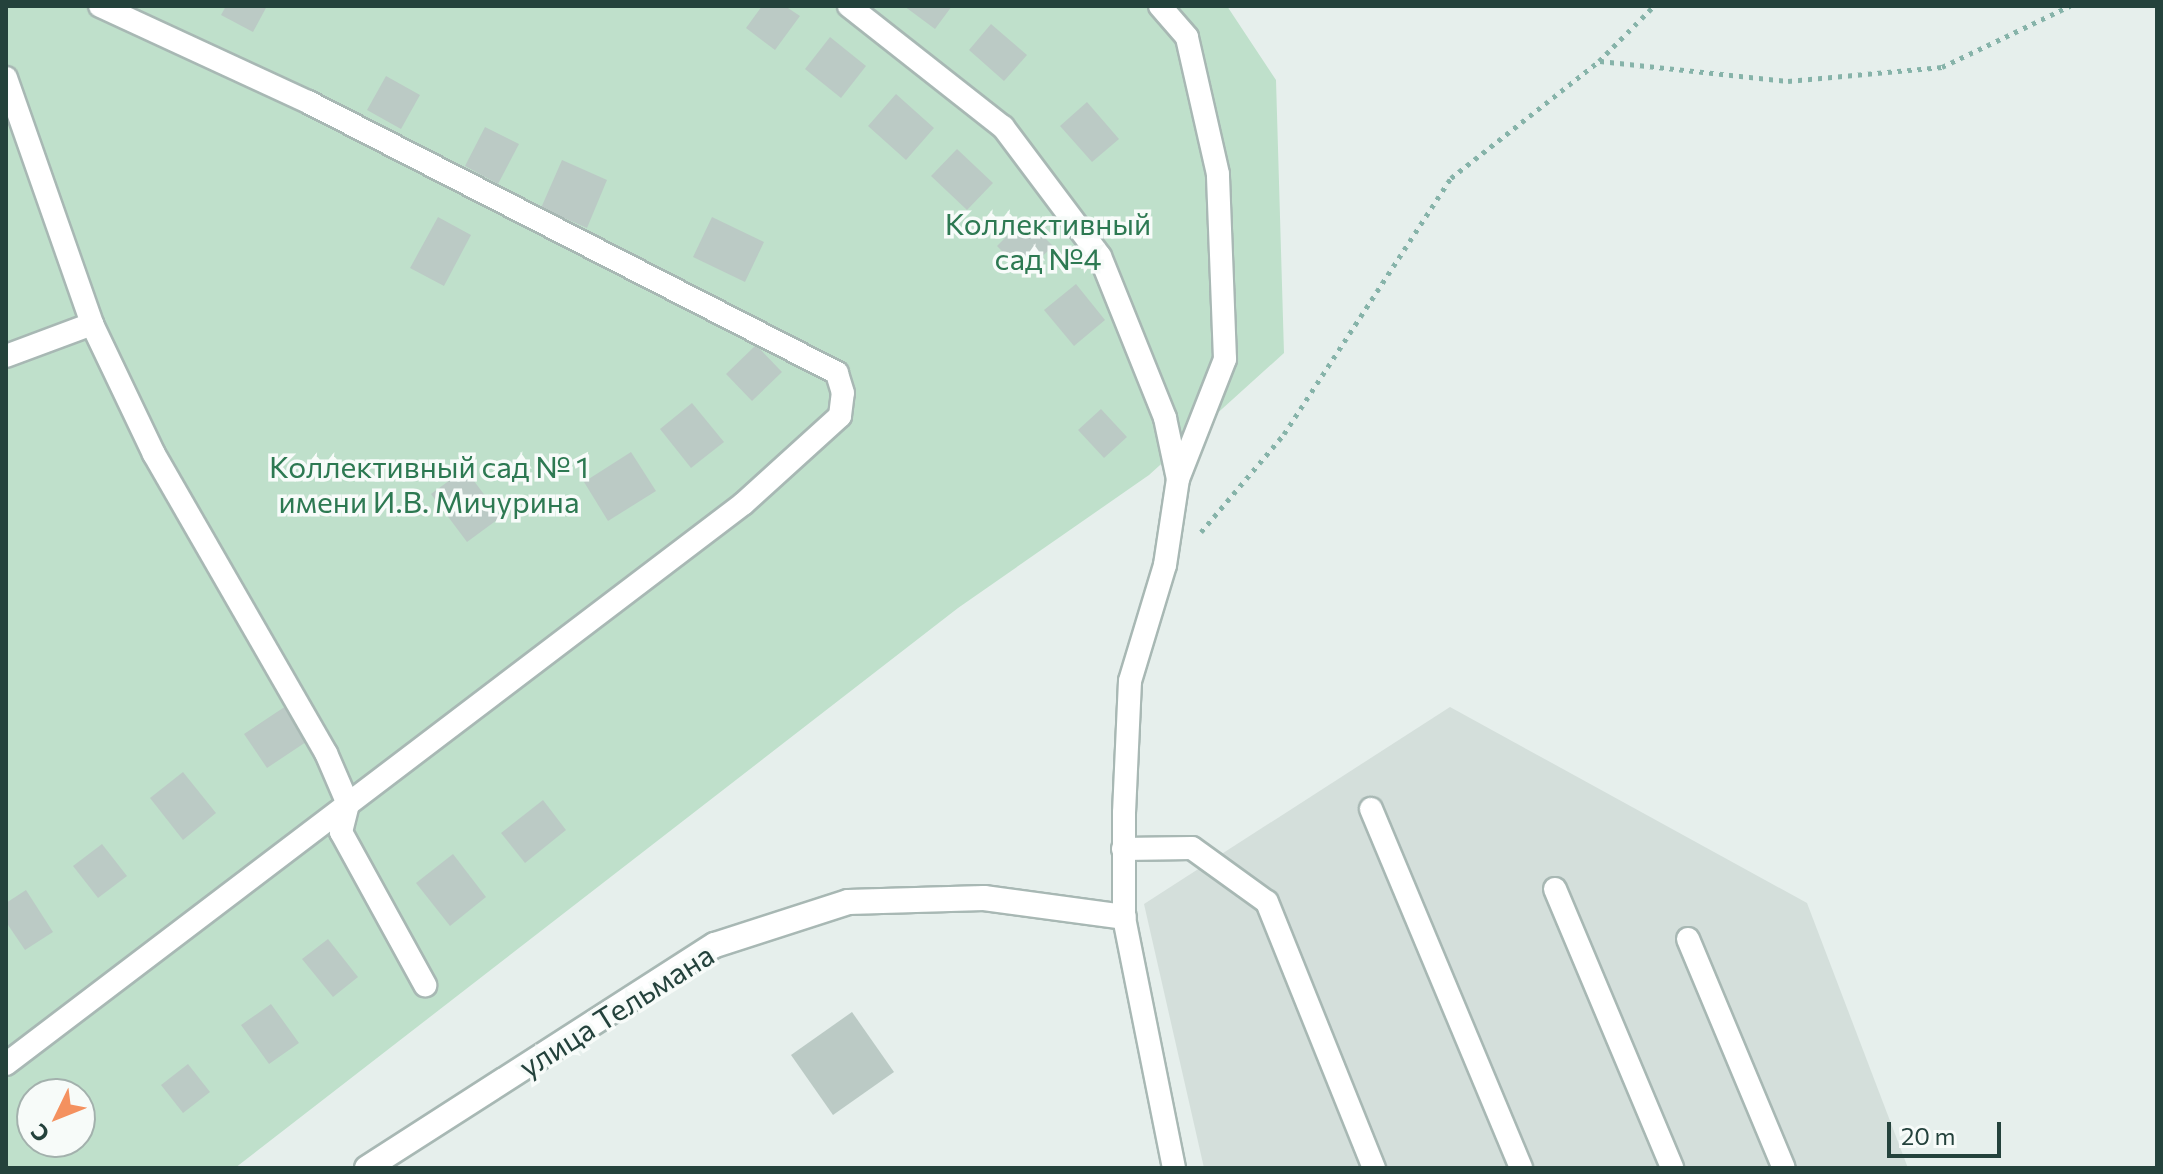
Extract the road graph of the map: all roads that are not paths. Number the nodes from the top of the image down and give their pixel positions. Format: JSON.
{"nodes":[{"id":1,"x":100,"y":6,"type":"edge"},
{"id":2,"x":849,"y":6,"type":"edge"},
{"id":3,"x":1160,"y":6,"type":"edge"},
{"id":4,"x":6,"y":78,"type":"edge"},
{"id":5,"x":13,"y":129,"type":"edge"},
{"id":6,"x":92,"y":324,"type":"junction"},
{"id":7,"x":6,"y":356,"type":"edge"},
{"id":8,"x":1178,"y":479,"type":"junction"},
{"id":9,"x":348,"y":804,"type":"junction"},
{"id":10,"x":1371,"y":809,"type":"dead end"},
{"id":11,"x":1123,"y":849,"type":"junction"},
{"id":12,"x":1555,"y":889,"type":"dead end"},
{"id":13,"x":1124,"y":917,"type":"junction"},
{"id":14,"x":1688,"y":939,"type":"dead end"},
{"id":15,"x":425,"y":985,"type":"dead end"},
{"id":16,"x":6,"y":1064,"type":"edge"},
{"id":17,"x":367,"y":1168,"type":"edge"},
{"id":18,"x":1174,"y":1168,"type":"edge"},
{"id":19,"x":1374,"y":1168,"type":"edge"},
{"id":20,"x":1521,"y":1168,"type":"edge"},
{"id":21,"x":1672,"y":1168,"type":"edge"},
{"id":22,"x":1784,"y":1168,"type":"edge"}],
"edges":[{"from":1,"to":9,"type":"lane"},
{"from":2,"to":8,"type":"lane"},
{"from":3,"to":8,"type":"lane"},
{"from":4,"to":5,"type":"lane"},
{"from":5,"to":6,"type":"lane"},
{"from":6,"to":7,"type":"lane"},
{"from":6,"to":9,"type":"lane"},
{"from":8,"to":11,"type":"lane"},
{"from":9,"to":15,"type":"lane"},
{"from":9,"to":16,"type":"lane"},
{"from":10,"to":20,"type":"lane"},
{"from":11,"to":13,"type":"lane"},
{"from":11,"to":19,"type":"lane"},
{"from":12,"to":21,"type":"lane"},
{"from":13,"to":17,"type":"street","name":"улица Тельмана"},
{"from":13,"to":18,"type":"lane"},
{"from":14,"to":22,"type":"lane"}]}
